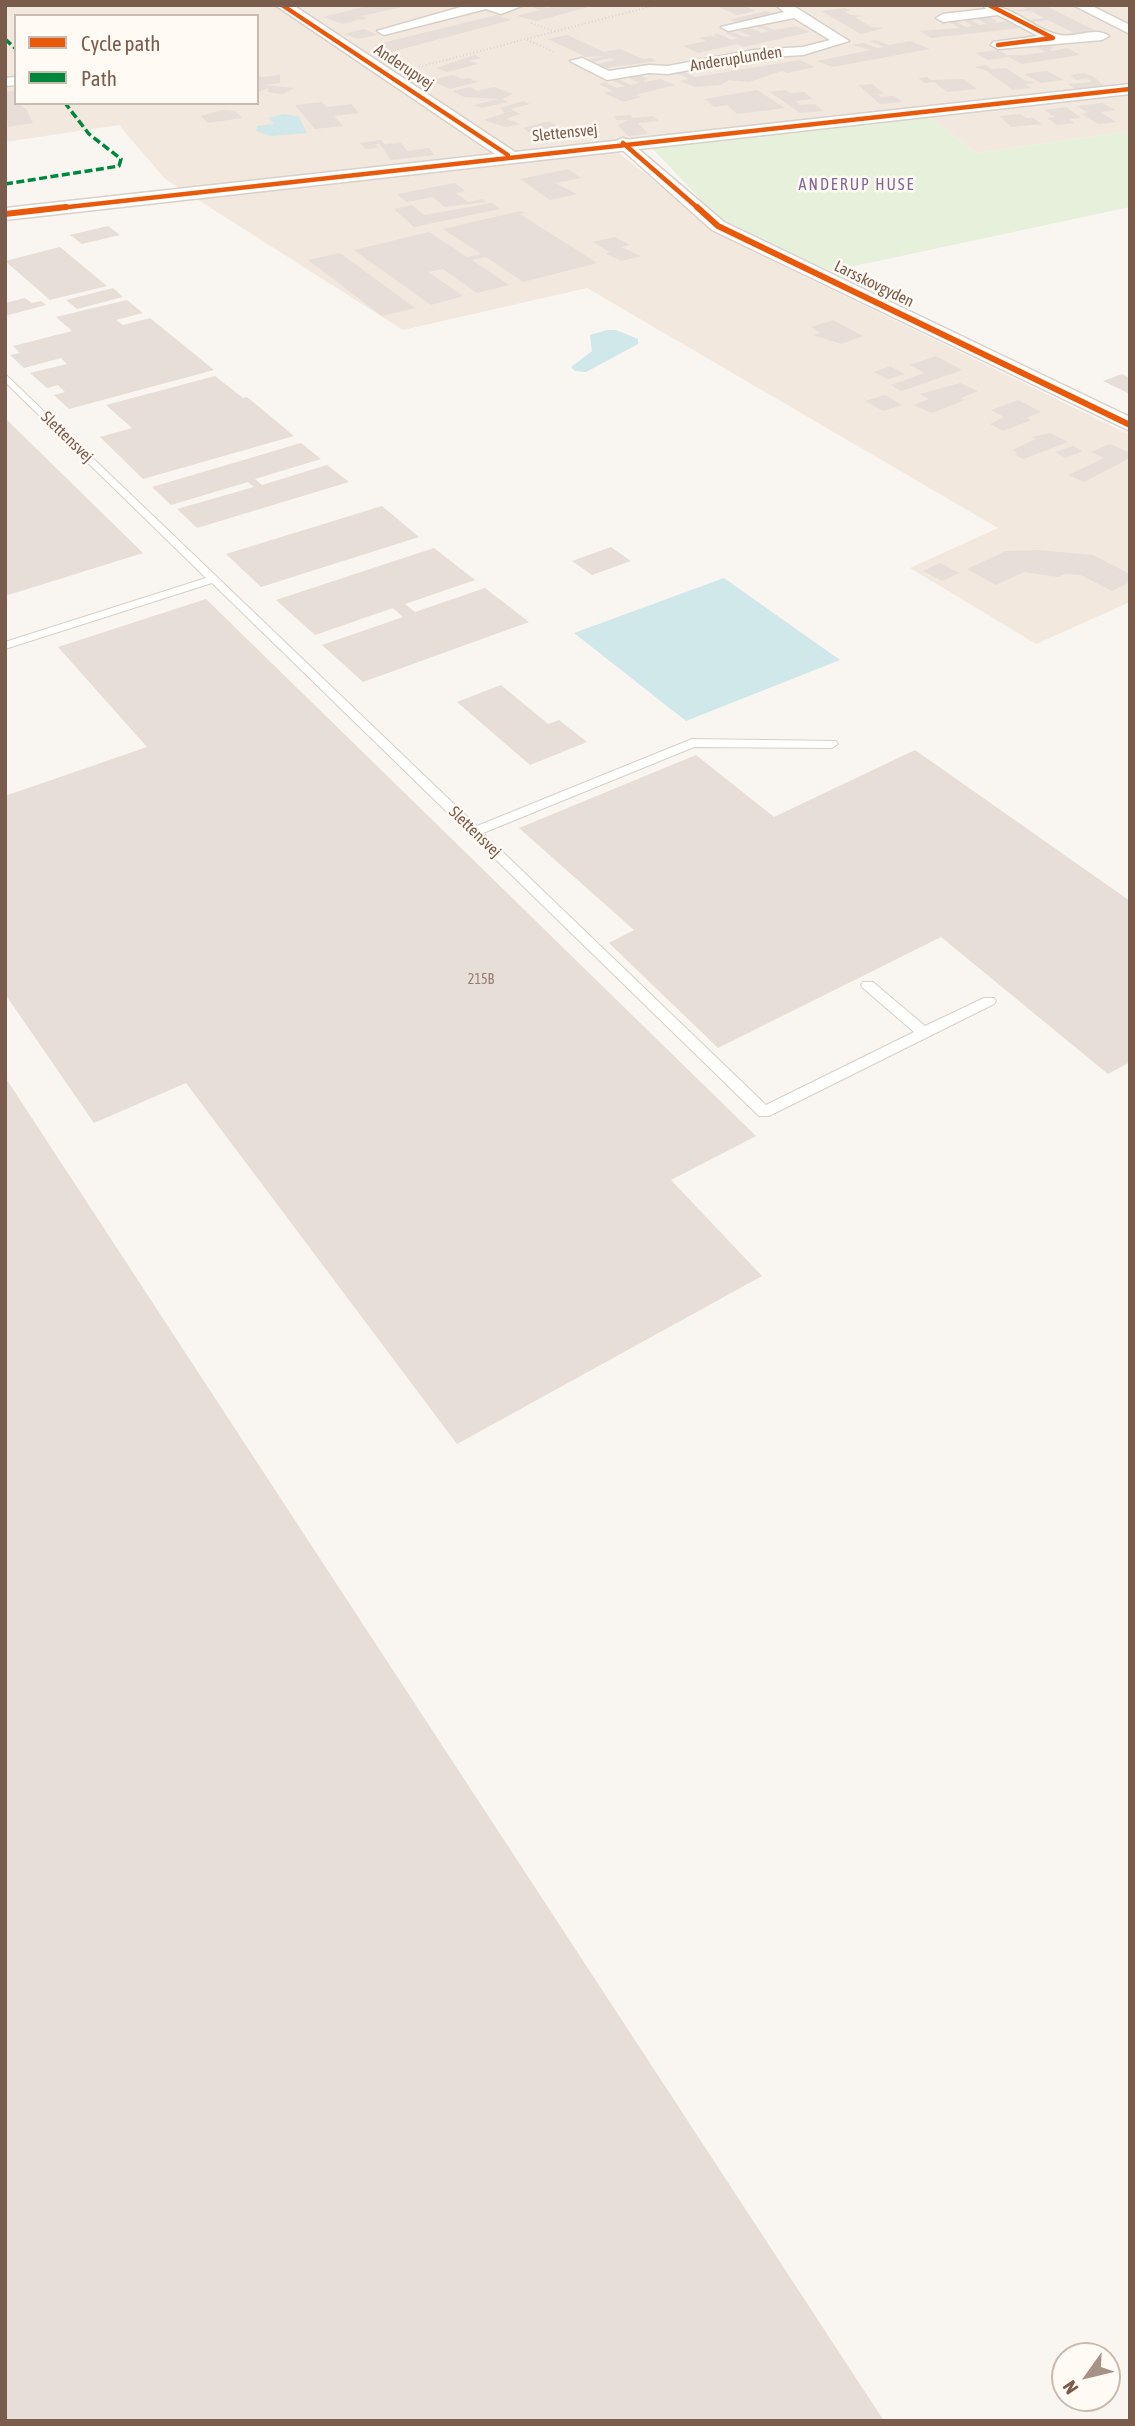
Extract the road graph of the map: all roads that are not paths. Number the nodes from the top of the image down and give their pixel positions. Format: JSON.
{"nodes":[{"id":1,"x":282,"y":5,"type":"edge"},
{"id":2,"x":486,"y":5,"type":"edge"},
{"id":3,"x":519,"y":5,"type":"edge"},
{"id":4,"x":1079,"y":5,"type":"edge"},
{"id":5,"x":994,"y":8,"type":"edge"},
{"id":6,"x":788,"y":10,"type":"edge"},
{"id":7,"x":943,"y":18,"type":"dead end"},
{"id":8,"x":728,"y":27,"type":"dead end"},
{"id":9,"x":1130,"y":30,"type":"edge"},
{"id":10,"x":384,"y":31,"type":"dead end"},
{"id":11,"x":1102,"y":36,"type":"dead end"},
{"id":12,"x":1053,"y":38,"type":"junction"},
{"id":13,"x":998,"y":45,"type":"dead end"},
{"id":14,"x":577,"y":61,"type":"dead end"},
{"id":15,"x":1130,"y":89,"type":"edge"},
{"id":16,"x":623,"y":143,"type":"junction"},
{"id":17,"x":508,"y":156,"type":"junction"},
{"id":18,"x":5,"y":214,"type":"edge"},
{"id":19,"x":5,"y":377,"type":"edge"},
{"id":20,"x":1130,"y":425,"type":"edge"},
{"id":21,"x":214,"y":579,"type":"junction"},
{"id":22,"x":5,"y":646,"type":"edge"},
{"id":23,"x":832,"y":744,"type":"dead end"},
{"id":24,"x":474,"y":832,"type":"junction"},
{"id":25,"x":868,"y":985,"type":"dead end"},
{"id":26,"x":989,"y":1001,"type":"dead end"},
{"id":27,"x":924,"y":1033,"type":"junction"}],
"edges":[{"from":1,"to":17,"type":"street","name":"Anderupvej"},
{"from":2,"to":3,"type":"street"},
{"from":2,"to":10,"type":"street"},
{"from":4,"to":9,"type":"street"},
{"from":5,"to":7,"type":"street"},
{"from":5,"to":12,"type":"street"},
{"from":6,"to":8,"type":"street","name":"Anderuplunden"},
{"from":6,"to":14,"type":"street","name":"Anderuplunden"},
{"from":11,"to":12,"type":"street"},
{"from":12,"to":13,"type":"street"},
{"from":15,"to":16,"type":"street","name":"Slettensvej"},
{"from":16,"to":17,"type":"street","name":"Slettensvej"},
{"from":16,"to":20,"type":"street","name":"Larsskovgyden"},
{"from":17,"to":18,"type":"street","name":"Slettensvej"},
{"from":19,"to":21,"type":"lane","name":"Slettensvej"},
{"from":21,"to":22,"type":"lane"},
{"from":21,"to":24,"type":"lane","name":"Slettensvej"},
{"from":23,"to":24,"type":"lane"},
{"from":24,"to":27,"type":"lane","name":"Slettensvej"},
{"from":25,"to":27,"type":"lane"},
{"from":26,"to":27,"type":"lane","name":"Slettensvej"}]}
